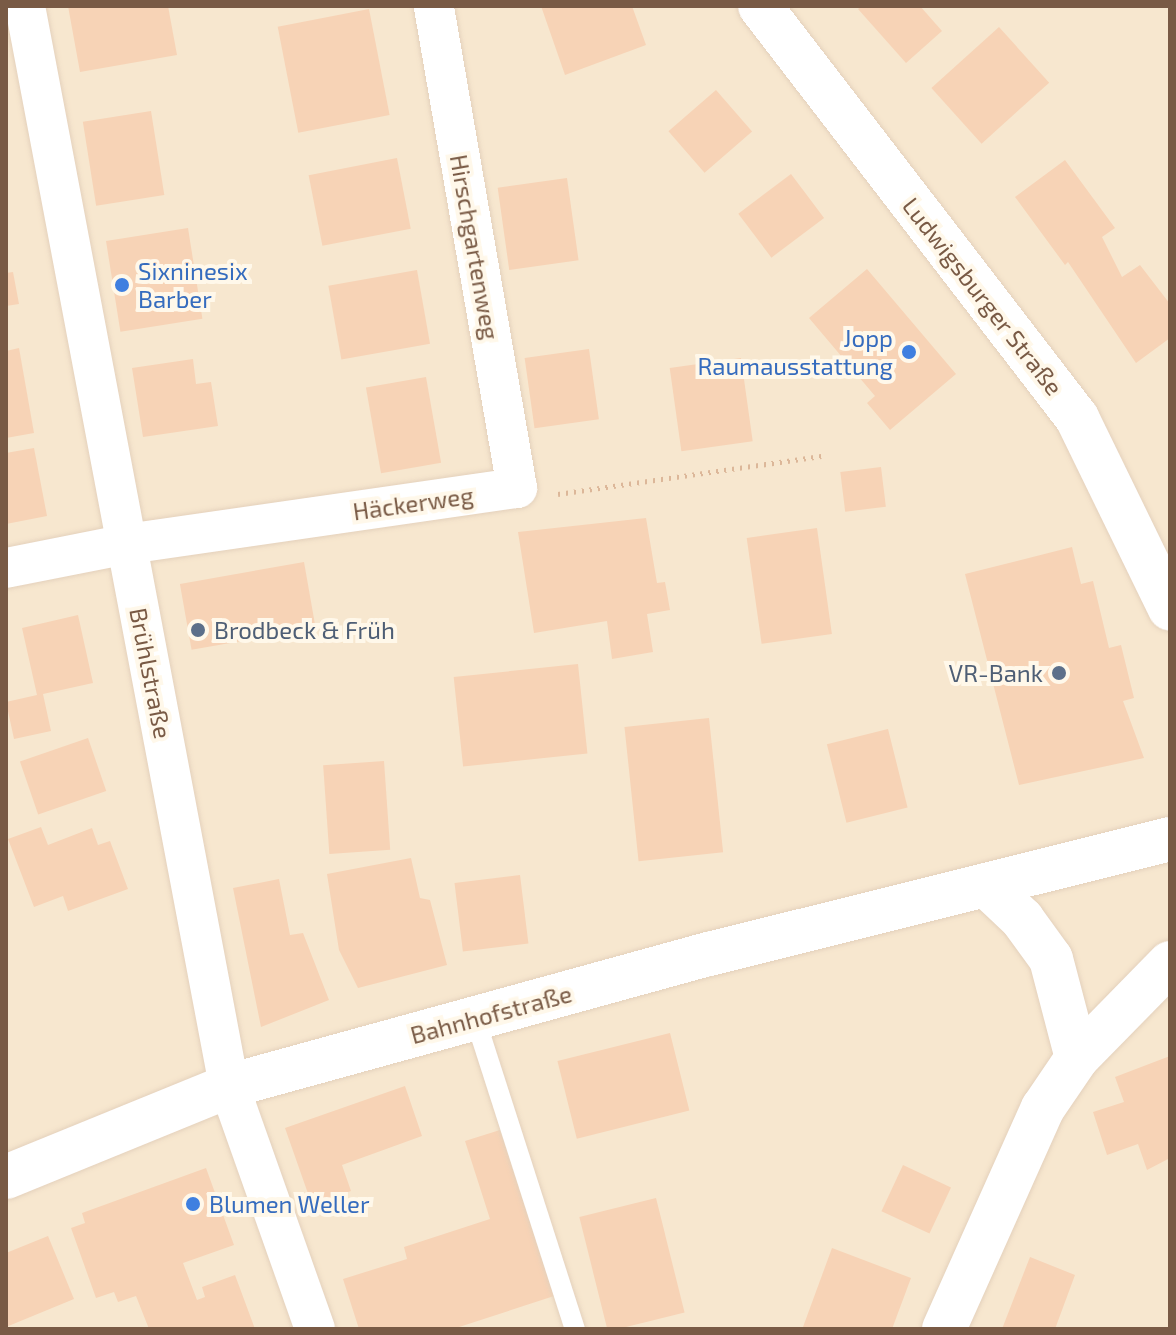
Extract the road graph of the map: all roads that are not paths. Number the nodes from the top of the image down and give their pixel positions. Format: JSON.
{"nodes":[{"id":1,"x":25,"y":6,"type":"edge"},
{"id":2,"x":434,"y":6,"type":"edge"},
{"id":3,"x":760,"y":6,"type":"edge"},
{"id":4,"x":517,"y":488,"type":"joint"},
{"id":5,"x":127,"y":544,"type":"junction"},
{"id":6,"x":6,"y":568,"type":"edge"},
{"id":7,"x":1170,"y":609,"type":"edge"},
{"id":8,"x":1170,"y":839,"type":"edge"},
{"id":9,"x":986,"y":885,"type":"junction"},
{"id":10,"x":1170,"y":963,"type":"edge"},
{"id":11,"x":475,"y":1018,"type":"junction"},
{"id":12,"x":1077,"y":1058,"type":"junction"},
{"id":13,"x":229,"y":1086,"type":"junction"},
{"id":14,"x":6,"y":1177,"type":"edge"},
{"id":15,"x":315,"y":1329,"type":"edge"},
{"id":16,"x":575,"y":1329,"type":"edge"},
{"id":17,"x":944,"y":1329,"type":"edge"}],
"edges":[{"from":1,"to":5,"type":"street","name":"Brühlstraße"},
{"from":2,"to":4,"type":"street","name":"Hirschgartenweg"},
{"from":3,"to":7,"type":"street","name":"Ludwigsburger Straße"},
{"from":4,"to":5,"type":"street","name":"Häckerweg"},
{"from":5,"to":6,"type":"street","name":"Häckerweg"},
{"from":5,"to":13,"type":"street","name":"Brühlstraße"},
{"from":8,"to":9,"type":"street","name":"Bahnhofstraße"},
{"from":9,"to":11,"type":"street","name":"Bahnhofstraße"},
{"from":9,"to":12,"type":"street"},
{"from":10,"to":12,"type":"street"},
{"from":11,"to":13,"type":"street","name":"Bahnhofstraße"},
{"from":11,"to":16,"type":"lane"},
{"from":12,"to":17,"type":"street"},
{"from":13,"to":14,"type":"street","name":"Bahnhofstraße"},
{"from":13,"to":15,"type":"street","name":"Brühlstraße"}]}
